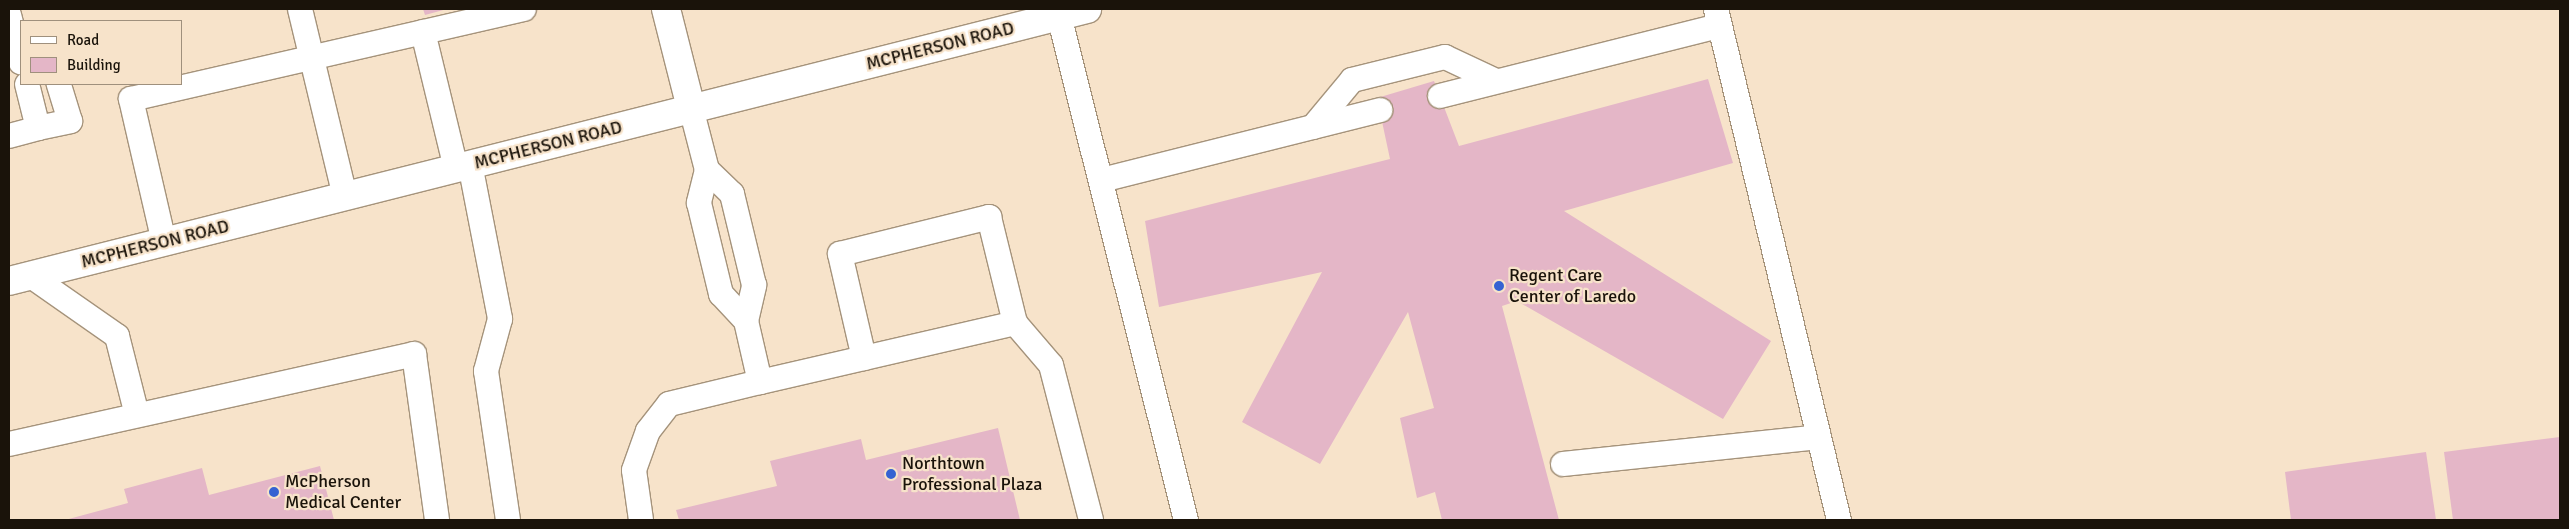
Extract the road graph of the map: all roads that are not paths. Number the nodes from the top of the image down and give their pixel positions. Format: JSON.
{"nodes":[{"id":1,"x":300,"y":9,"type":"edge"},
{"id":2,"x":524,"y":9,"type":"edge"},
{"id":3,"x":666,"y":9,"type":"edge"},
{"id":4,"x":1087,"y":9,"type":"edge"},
{"id":5,"x":1053,"y":14,"type":"edge"},
{"id":6,"x":9,"y":15,"type":"edge"},
{"id":7,"x":1717,"y":17,"type":"edge"},
{"id":8,"x":424,"y":32,"type":"junction"},
{"id":9,"x":18,"y":41,"type":"edge"},
{"id":10,"x":20,"y":55,"type":"edge"},
{"id":11,"x":312,"y":58,"type":"junction"},
{"id":12,"x":1496,"y":81,"type":"junction"},
{"id":13,"x":27,"y":85,"type":"edge"},
{"id":14,"x":59,"y":85,"type":"edge"},
{"id":15,"x":1440,"y":96,"type":"dead end"},
{"id":16,"x":691,"y":108,"type":"junction"},
{"id":17,"x":1380,"y":110,"type":"dead end"},
{"id":18,"x":1313,"y":127,"type":"junction"},
{"id":19,"x":38,"y":128,"type":"junction"},
{"id":20,"x":9,"y":136,"type":"edge"},
{"id":21,"x":463,"y":166,"type":"junction"},
{"id":22,"x":707,"y":170,"type":"junction"},
{"id":23,"x":1102,"y":180,"type":"junction"},
{"id":24,"x":345,"y":196,"type":"junction"},
{"id":25,"x":164,"y":242,"type":"junction"},
{"id":26,"x":20,"y":279,"type":"edge"},
{"id":27,"x":746,"y":321,"type":"junction"},
{"id":28,"x":1015,"y":323,"type":"junction"},
{"id":29,"x":864,"y":358,"type":"junction"},
{"id":30,"x":760,"y":382,"type":"junction"},
{"id":31,"x":137,"y":415,"type":"junction"},
{"id":32,"x":1819,"y":437,"type":"junction"},
{"id":33,"x":9,"y":444,"type":"edge"},
{"id":34,"x":1563,"y":464,"type":"dead end"},
{"id":35,"x":437,"y":520,"type":"edge"},
{"id":36,"x":508,"y":520,"type":"edge"},
{"id":37,"x":641,"y":520,"type":"edge"},
{"id":38,"x":1091,"y":520,"type":"edge"},
{"id":39,"x":1186,"y":520,"type":"edge"},
{"id":40,"x":1839,"y":520,"type":"edge"}],
"edges":[{"from":1,"to":11,"type":"lane"},
{"from":2,"to":8,"type":"lane"},
{"from":3,"to":16,"type":"main road"},
{"from":4,"to":5,"type":"main road","name":"MCPHERSON ROAD"},
{"from":5,"to":16,"type":"main road","name":"MCPHERSON ROAD"},
{"from":5,"to":23,"type":"lane"},
{"from":6,"to":9,"type":"lane"},
{"from":7,"to":12,"type":"lane"},
{"from":7,"to":32,"type":"lane"},
{"from":8,"to":11,"type":"lane"},
{"from":8,"to":21,"type":"lane"},
{"from":9,"to":10,"type":"lane"},
{"from":11,"to":24,"type":"lane"},
{"from":11,"to":25,"type":"lane"},
{"from":12,"to":15,"type":"lane"},
{"from":12,"to":18,"type":"lane"},
{"from":13,"to":19,"type":"lane"},
{"from":14,"to":19,"type":"lane"},
{"from":16,"to":21,"type":"main road","name":"MCPHERSON ROAD"},
{"from":16,"to":22,"type":"lane"},
{"from":17,"to":18,"type":"lane"},
{"from":18,"to":23,"type":"lane"},
{"from":19,"to":20,"type":"lane"},
{"from":21,"to":24,"type":"main road","name":"MCPHERSON ROAD"},
{"from":21,"to":36,"type":"lane"},
{"from":22,"to":27,"type":"lane"},
{"from":22,"to":27,"type":"lane"},
{"from":23,"to":39,"type":"lane"},
{"from":24,"to":25,"type":"main road","name":"MCPHERSON ROAD"},
{"from":25,"to":26,"type":"main road","name":"MCPHERSON ROAD"},
{"from":26,"to":31,"type":"lane"},
{"from":27,"to":30,"type":"lane"},
{"from":28,"to":29,"type":"lane"},
{"from":28,"to":29,"type":"lane"},
{"from":28,"to":38,"type":"lane"},
{"from":29,"to":30,"type":"lane"},
{"from":30,"to":37,"type":"lane"},
{"from":31,"to":33,"type":"lane"},
{"from":31,"to":35,"type":"lane"},
{"from":32,"to":34,"type":"lane"},
{"from":32,"to":40,"type":"lane"}]}
